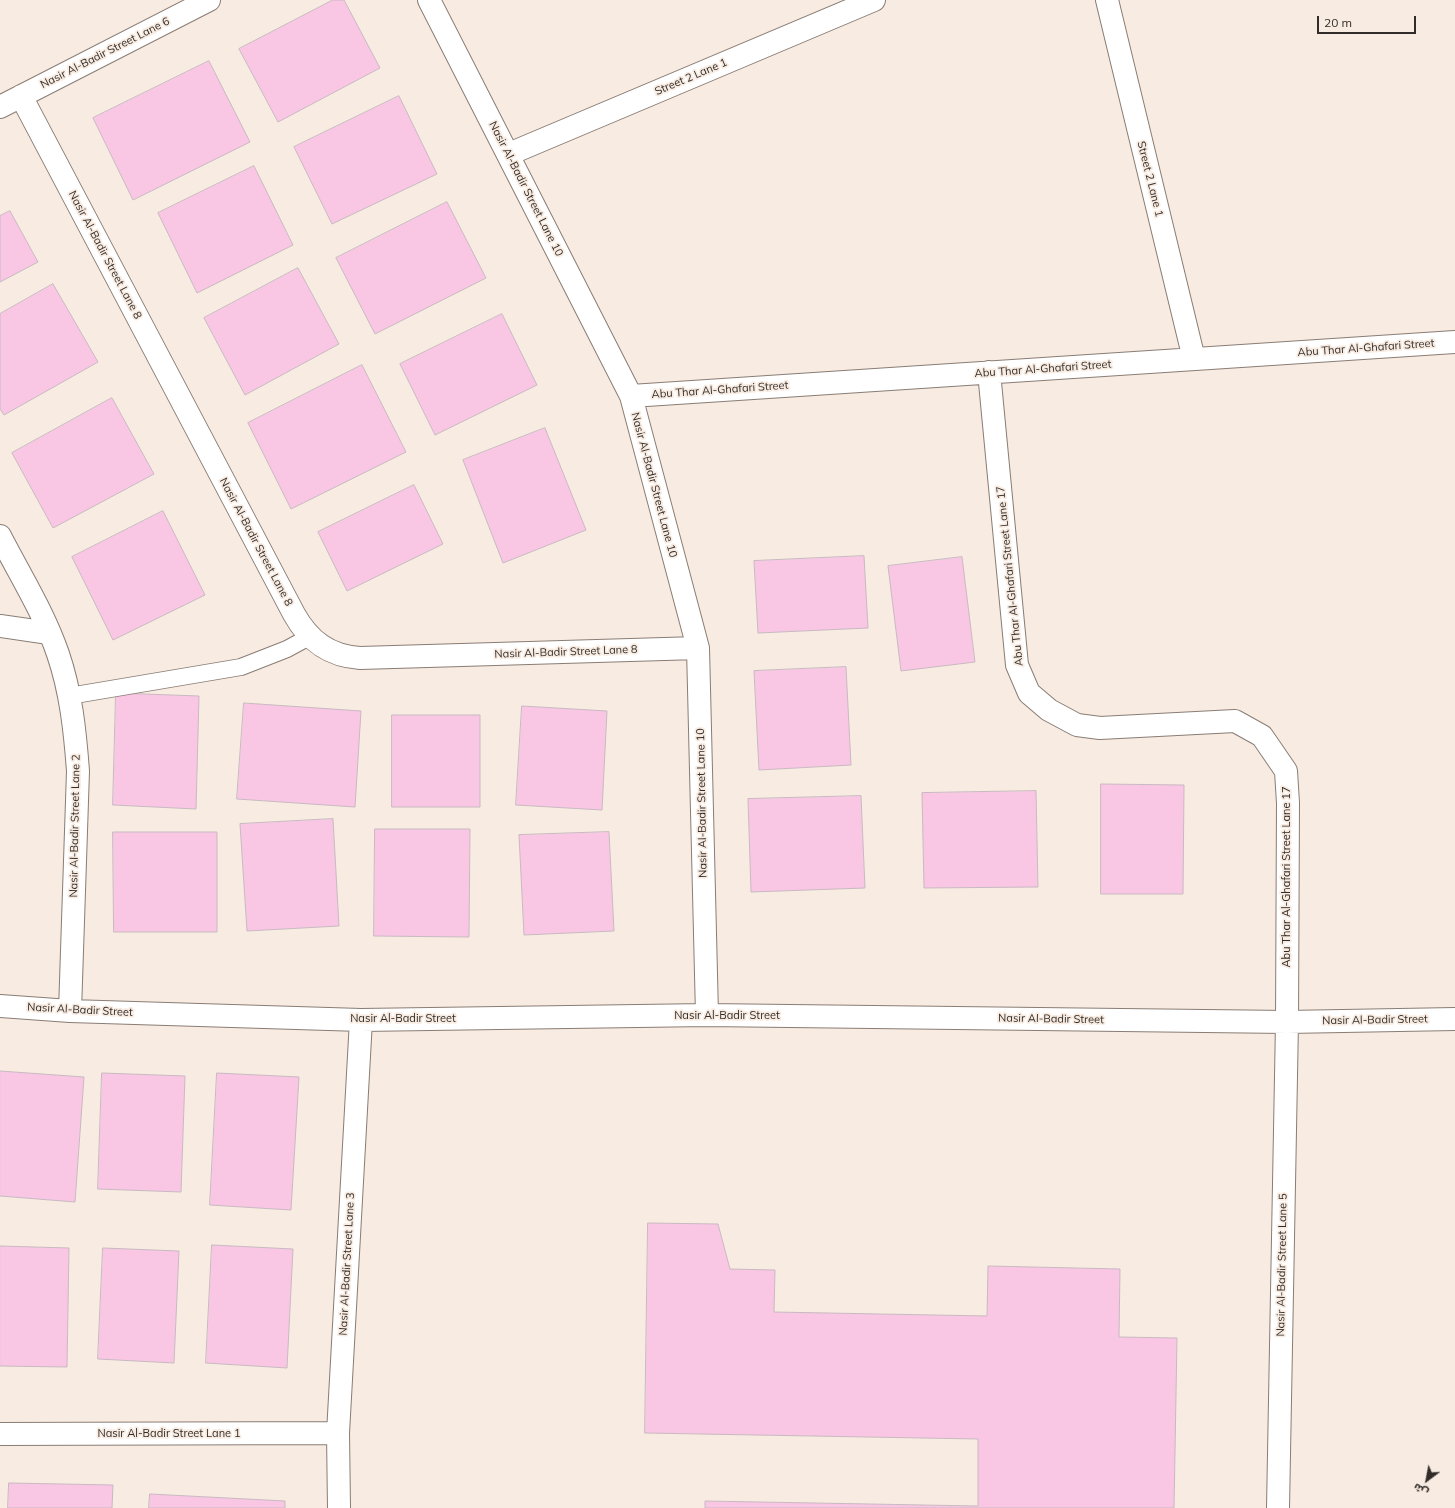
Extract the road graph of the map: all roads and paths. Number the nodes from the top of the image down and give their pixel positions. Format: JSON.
{"nodes":[{"id":1,"x":209,"y":0,"type":"edge"},
{"id":2,"x":429,"y":0,"type":"edge"},
{"id":3,"x":874,"y":0,"type":"edge"},
{"id":4,"x":1107,"y":0,"type":"edge"},
{"id":5,"x":21,"y":96,"type":"junction"},
{"id":6,"x":0,"y":107,"type":"edge"},
{"id":7,"x":509,"y":154,"type":"junction"},
{"id":8,"x":1455,"y":342,"type":"edge"},
{"id":9,"x":1194,"y":359,"type":"junction"},
{"id":10,"x":990,"y":372,"type":"junction"},
{"id":11,"x":631,"y":396,"type":"junction"},
{"id":12,"x":0,"y":536,"type":"edge"},
{"id":13,"x":0,"y":626,"type":"edge"},
{"id":14,"x":49,"y":633,"type":"junction"},
{"id":15,"x":309,"y":636,"type":"junction"},
{"id":16,"x":698,"y":648,"type":"junction"},
{"id":17,"x":69,"y":696,"type":"junction"},
{"id":18,"x":0,"y":1006,"type":"edge"},
{"id":19,"x":70,"y":1011,"type":"junction"},
{"id":20,"x":707,"y":1015,"type":"junction"},
{"id":21,"x":1455,"y":1019,"type":"edge"},
{"id":22,"x":361,"y":1020,"type":"junction"},
{"id":23,"x":1287,"y":1022,"type":"junction"},
{"id":24,"x":338,"y":1433,"type":"junction"},
{"id":25,"x":0,"y":1434,"type":"edge"},
{"id":26,"x":340,"y":1508,"type":"edge"},
{"id":27,"x":1278,"y":1508,"type":"edge"}],
"edges":[{"from":1,"to":5,"type":"street","name":"Nasir Al-Badir Street Lane 6"},
{"from":2,"to":7,"type":"street","name":"Nasir Al-Badir Street Lane 10"},
{"from":3,"to":7,"type":"street","name":"Street 2 Lane 1"},
{"from":4,"to":9,"type":"street","name":"Street 2 Lane 1"},
{"from":5,"to":6,"type":"street","name":"Nasir Al-Badir Street Lane 6"},
{"from":5,"to":15,"type":"street","name":"Nasir Al-Badir Street Lane 8"},
{"from":7,"to":11,"type":"street","name":"Nasir Al-Badir Street Lane 10"},
{"from":8,"to":9,"type":"street","name":"Abu Thar Al-Ghafari Street"},
{"from":9,"to":10,"type":"street","name":"Abu Thar Al-Ghafari Street"},
{"from":10,"to":11,"type":"street","name":"Abu Thar Al-Ghafari Street"},
{"from":10,"to":23,"type":"street","name":"Abu Thar Al-Ghafari Street Lane 17"},
{"from":11,"to":16,"type":"street","name":"Nasir Al-Badir Street Lane 10"},
{"from":12,"to":14,"type":"street","name":"Nasir Al-Badir Street Lane 2"},
{"from":13,"to":14,"type":"street"},
{"from":14,"to":17,"type":"street","name":"Nasir Al-Badir Street Lane 2"},
{"from":15,"to":16,"type":"street","name":"Nasir Al-Badir Street Lane 8"},
{"from":15,"to":17,"type":"lane"},
{"from":16,"to":20,"type":"street","name":"Nasir Al-Badir Street Lane 10"},
{"from":17,"to":19,"type":"street","name":"Nasir Al-Badir Street Lane 2"},
{"from":18,"to":19,"type":"street","name":"Nasir Al-Badir Street"},
{"from":19,"to":22,"type":"street","name":"Nasir Al-Badir Street"},
{"from":20,"to":22,"type":"street","name":"Nasir Al-Badir Street"},
{"from":20,"to":23,"type":"street","name":"Nasir Al-Badir Street"},
{"from":21,"to":23,"type":"street","name":"Nasir Al-Badir Street"},
{"from":22,"to":24,"type":"street","name":"Nasir Al-Badir Street Lane 3"},
{"from":23,"to":27,"type":"street","name":"Nasir Al-Badir Street Lane 5"},
{"from":24,"to":25,"type":"street","name":"Nasir Al-Badir Street Lane 1"},
{"from":24,"to":26,"type":"street","name":"Nasir Al-Badir Street Lane 3"}]}
